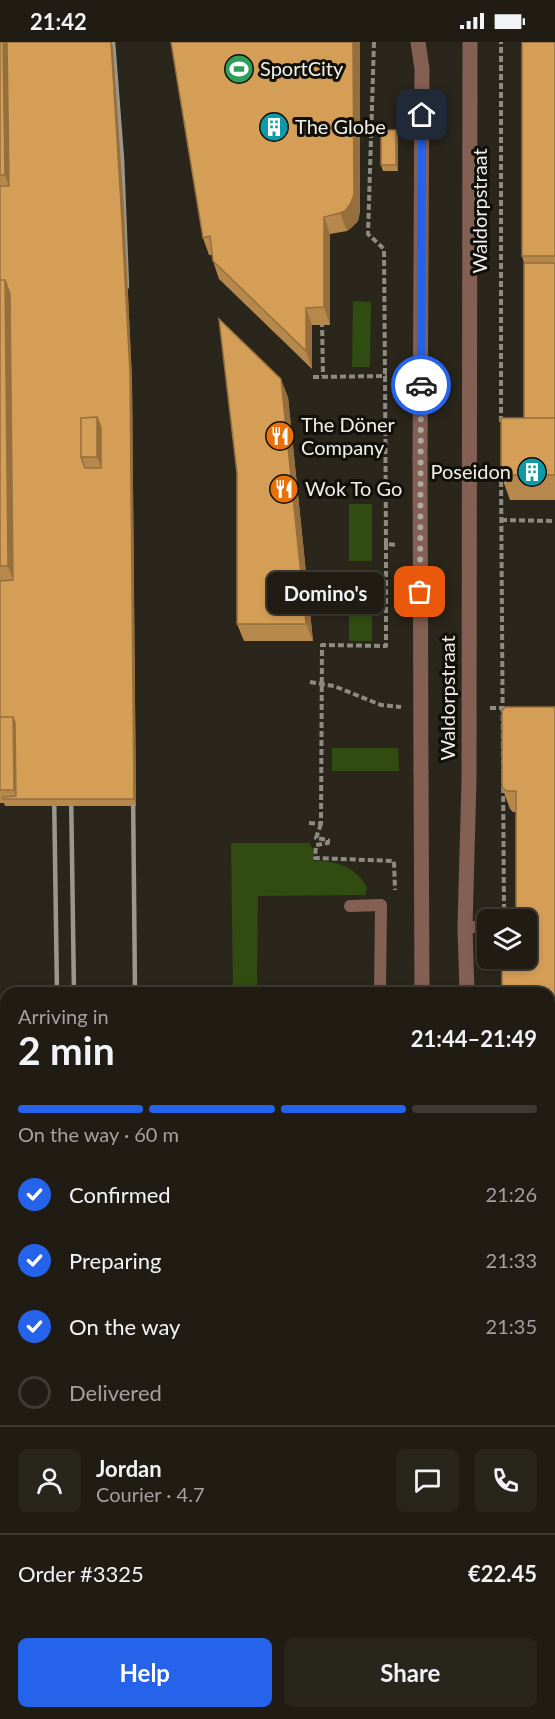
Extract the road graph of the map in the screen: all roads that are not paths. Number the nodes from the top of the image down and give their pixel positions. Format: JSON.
{"nodes":[{"id":1,"x":418,"y":42,"type":"edge"},
{"id":2,"x":429,"y":42,"type":"edge"},
{"id":3,"x":470,"y":42,"type":"edge"},
{"id":4,"x":422,"y":69,"type":"junction"},
{"id":5,"x":350,"y":906,"type":"dead end"},
{"id":6,"x":465,"y":927,"type":"junction"},
{"id":7,"x":477,"y":927,"type":"edge"},
{"id":8,"x":380,"y":987,"type":"edge"},
{"id":9,"x":422,"y":987,"type":"edge"},
{"id":10,"x":467,"y":987,"type":"edge"}],
"edges":[{"from":1,"to":4,"type":"street","name":"Waldorpstraat"},
{"from":2,"to":4,"type":"street","name":"Waldorpstraat"},
{"from":3,"to":6,"type":"street","name":"Waldorpstraat"},
{"from":4,"to":9,"type":"street","name":"Waldorpstraat","bridge":true},
{"from":5,"to":8,"type":"lane"},
{"from":6,"to":7,"type":"lane"},
{"from":6,"to":10,"type":"street","name":"Waldorpstraat"}]}
